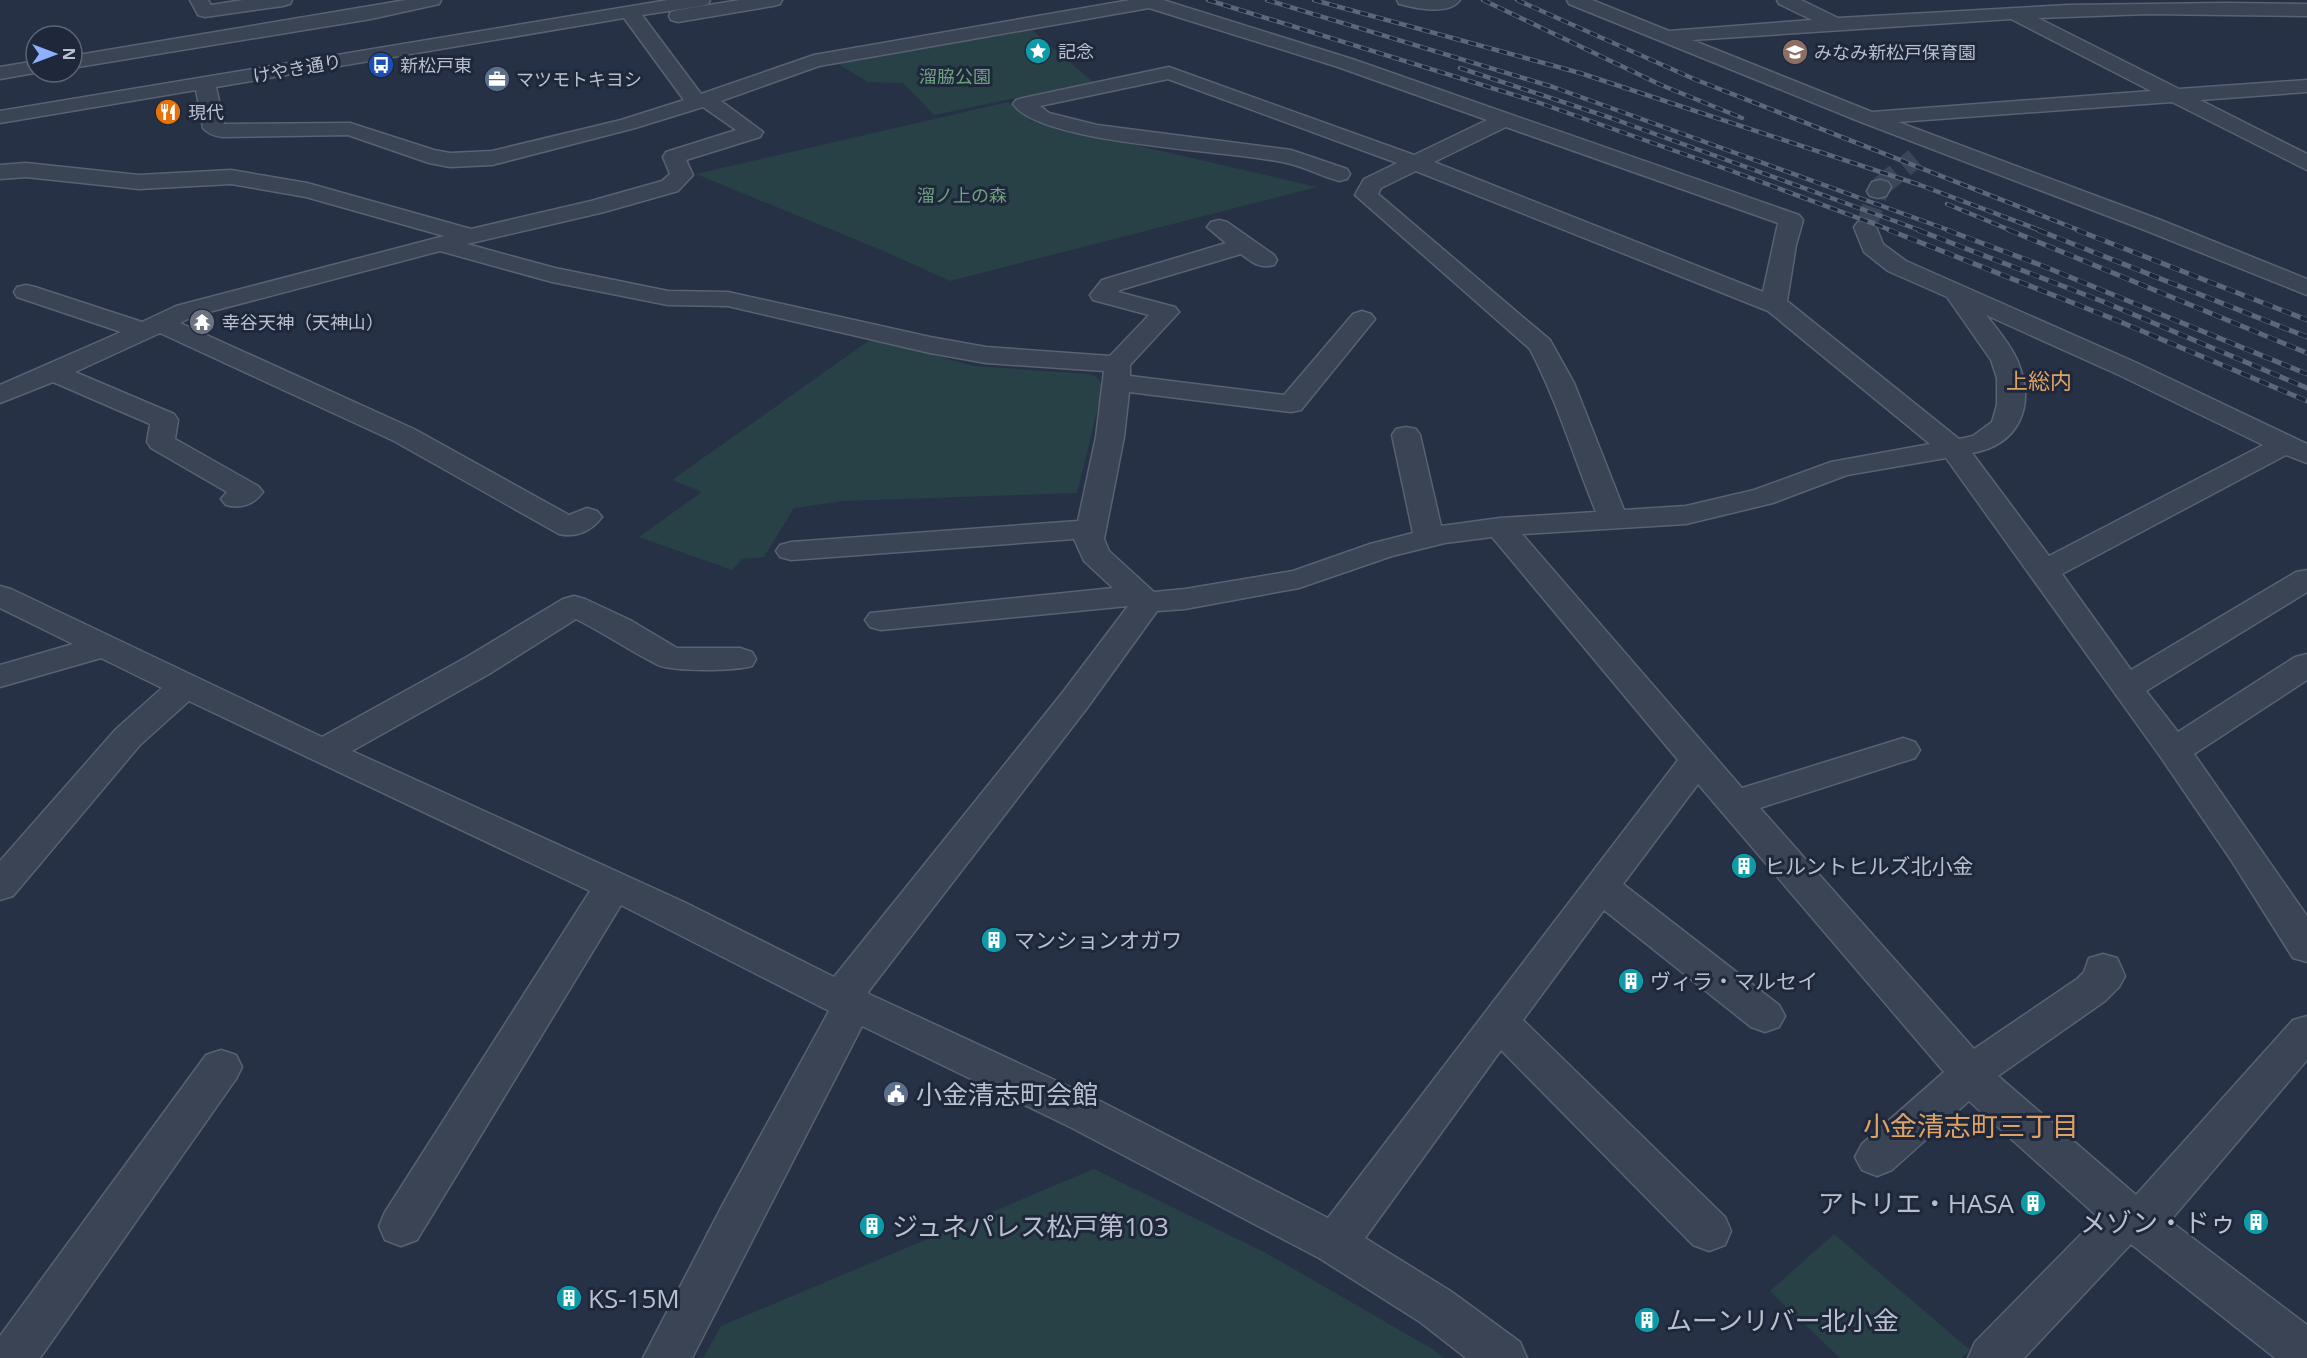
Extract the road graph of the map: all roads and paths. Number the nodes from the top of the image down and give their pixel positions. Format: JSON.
{"nodes":[{"id":1,"x":200,"y":0,"type":"edge"},
{"id":2,"x":283,"y":0,"type":"edge"},
{"id":3,"x":701,"y":0,"type":"edge"},
{"id":4,"x":773,"y":0,"type":"edge"},
{"id":5,"x":1406,"y":0,"type":"edge"},
{"id":6,"x":1451,"y":0,"type":"edge"},
{"id":7,"x":1576,"y":0,"type":"edge"},
{"id":8,"x":1786,"y":0,"type":"edge"},
{"id":9,"x":1990,"y":0,"type":"edge"},
{"id":10,"x":2092,"y":0,"type":"edge"},
{"id":11,"x":1148,"y":1,"type":"edge"},
{"id":12,"x":635,"y":6,"type":"edge"},
{"id":13,"x":441,"y":7,"type":"edge"},
{"id":14,"x":2112,"y":9,"type":"junction"},
{"id":15,"x":2307,"y":10,"type":"edge"},
{"id":16,"x":2013,"y":12,"type":"junction"},
{"id":17,"x":1836,"y":24,"type":"junction"},
{"id":18,"x":1663,"y":37,"type":"junction"},
{"id":19,"x":460,"y":41,"type":"junction"},
{"id":20,"x":84,"y":60,"type":"edge"},
{"id":21,"x":24,"y":69,"type":"edge"},
{"id":22,"x":0,"y":73,"type":"edge"},
{"id":23,"x":205,"y":84,"type":"junction"},
{"id":24,"x":2307,"y":86,"type":"edge"},
{"id":25,"x":2173,"y":94,"type":"junction"},
{"id":26,"x":701,"y":101,"type":"junction"},
{"id":27,"x":0,"y":117,"type":"edge"},
{"id":28,"x":1868,"y":118,"type":"junction"},
{"id":29,"x":1505,"y":119,"type":"junction"},
{"id":30,"x":1940,"y":145,"type":"junction"},
{"id":31,"x":1915,"y":158,"type":"tunnel mouth"},
{"id":32,"x":1416,"y":163,"type":"junction"},
{"id":33,"x":2307,"y":164,"type":"edge"},
{"id":34,"x":0,"y":172,"type":"edge"},
{"id":35,"x":1339,"y":174,"type":"dead end"},
{"id":36,"x":1219,"y":227,"type":"dead end"},
{"id":37,"x":1866,"y":227,"type":"dead end"},
{"id":38,"x":470,"y":236,"type":"junction"},
{"id":39,"x":441,"y":244,"type":"junction"},
{"id":40,"x":1244,"y":244,"type":"junction"},
{"id":41,"x":1265,"y":260,"type":"dead end"},
{"id":42,"x":2307,"y":288,"type":"edge"},
{"id":43,"x":26,"y":292,"type":"dead end"},
{"id":44,"x":1956,"y":293,"type":"junction"},
{"id":45,"x":1777,"y":306,"type":"junction"},
{"id":46,"x":1362,"y":319,"type":"dead end"},
{"id":47,"x":153,"y":328,"type":"junction"},
{"id":48,"x":53,"y":372,"type":"junction"},
{"id":49,"x":1117,"y":373,"type":"junction"},
{"id":50,"x":0,"y":395,"type":"edge"},
{"id":51,"x":1406,"y":435,"type":"dead end"},
{"id":52,"x":1954,"y":449,"type":"junction"},
{"id":53,"x":2296,"y":450,"type":"edge"},
{"id":54,"x":236,"y":499,"type":"dead end"},
{"id":55,"x":587,"y":517,"type":"dead end"},
{"id":56,"x":1614,"y":521,"type":"junction"},
{"id":57,"x":1500,"y":527,"type":"junction"},
{"id":58,"x":1090,"y":529,"type":"junction"},
{"id":59,"x":1429,"y":538,"type":"junction"},
{"id":60,"x":791,"y":551,"type":"dead end"},
{"id":61,"x":2044,"y":571,"type":"junction"},
{"id":62,"x":2307,"y":579,"type":"edge"},
{"id":63,"x":0,"y":596,"type":"edge"},
{"id":64,"x":1143,"y":599,"type":"junction"},
{"id":65,"x":881,"y":620,"type":"dead end"},
{"id":66,"x":101,"y":646,"type":"junction"},
{"id":67,"x":740,"y":658,"type":"dead end"},
{"id":68,"x":2307,"y":665,"type":"edge"},
{"id":69,"x":0,"y":676,"type":"edge"},
{"id":70,"x":185,"y":686,"type":"junction"},
{"id":71,"x":2126,"y":688,"type":"junction"},
{"id":72,"x":1903,"y":750,"type":"dead end"},
{"id":73,"x":2174,"y":751,"type":"junction"},
{"id":74,"x":323,"y":752,"type":"junction"},
{"id":75,"x":1697,"y":760,"type":"junction"},
{"id":76,"x":1735,"y":803,"type":"junction"},
{"id":77,"x":0,"y":885,"type":"edge"},
{"id":78,"x":613,"y":886,"type":"junction"},
{"id":79,"x":1601,"y":887,"type":"junction"},
{"id":80,"x":2307,"y":947,"type":"edge"},
{"id":81,"x":2103,"y":969,"type":"dead end"},
{"id":82,"x":847,"y":1000,"type":"junction"},
{"id":83,"x":1765,"y":1016,"type":"dead end"},
{"id":84,"x":1499,"y":1022,"type":"junction"},
{"id":85,"x":2307,"y":1032,"type":"edge"},
{"id":86,"x":221,"y":1067,"type":"dead end"},
{"id":87,"x":1970,"y":1074,"type":"junction"},
{"id":88,"x":1877,"y":1157,"type":"dead end"},
{"id":89,"x":2135,"y":1219,"type":"junction"},
{"id":90,"x":401,"y":1226,"type":"dead end"},
{"id":91,"x":1709,"y":1231,"type":"dead end"},
{"id":92,"x":1335,"y":1244,"type":"junction"},
{"id":93,"x":2307,"y":1354,"type":"edge"},
{"id":94,"x":2001,"y":1355,"type":"edge"},
{"id":95,"x":12,"y":1358,"type":"edge"},
{"id":96,"x":668,"y":1358,"type":"edge"},
{"id":97,"x":1503,"y":1358,"type":"edge"}],
"edges":[{"from":1,"to":2,"type":"street"},
{"from":3,"to":12,"type":"street","name":"けやき通り"},
{"from":4,"to":12,"type":"street"},
{"from":5,"to":6,"type":"street"},
{"from":7,"to":18,"type":"street"},
{"from":8,"to":17,"type":"street"},
{"from":9,"to":16,"type":"street"},
{"from":10,"to":14,"type":"street"},
{"from":11,"to":26,"type":"street"},
{"from":11,"to":29,"type":"street"},
{"from":12,"to":19,"type":"street","name":"けやき通り"},
{"from":12,"to":26,"type":"street"},
{"from":13,"to":19,"type":"street"},
{"from":13,"to":20,"type":"street"},
{"from":14,"to":15,"type":"street"},
{"from":14,"to":16,"type":"street"},
{"from":16,"to":17,"type":"street"},
{"from":16,"to":25,"type":"street"},
{"from":17,"to":18,"type":"street"},
{"from":18,"to":28,"type":"street"},
{"from":19,"to":23,"type":"street","name":"けやき通り"},
{"from":21,"to":22,"type":"street"},
{"from":23,"to":26,"type":"street"},
{"from":23,"to":27,"type":"street","name":"けやき通り"},
{"from":24,"to":25,"type":"street"},
{"from":25,"to":28,"type":"street"},
{"from":25,"to":33,"type":"street"},
{"from":26,"to":38,"type":"street"},
{"from":28,"to":30,"type":"street"},
{"from":29,"to":32,"type":"street"},
{"from":29,"to":45,"type":"street"},
{"from":30,"to":31,"type":"street"},
{"from":30,"to":42,"type":"street"},
{"from":32,"to":35,"type":"street"},
{"from":32,"to":45,"type":"street"},
{"from":32,"to":56,"type":"street"},
{"from":34,"to":38,"type":"street"},
{"from":36,"to":40,"type":"street"},
{"from":37,"to":44,"type":"street"},
{"from":38,"to":39,"type":"street"},
{"from":39,"to":47,"type":"street"},
{"from":39,"to":49,"type":"street"},
{"from":40,"to":41,"type":"street"},
{"from":40,"to":49,"type":"street"},
{"from":43,"to":47,"type":"street"},
{"from":44,"to":52,"type":"street"},
{"from":44,"to":53,"type":"street"},
{"from":45,"to":52,"type":"street"},
{"from":46,"to":49,"type":"street"},
{"from":47,"to":48,"type":"street"},
{"from":47,"to":55,"type":"street"},
{"from":48,"to":50,"type":"street"},
{"from":48,"to":54,"type":"street"},
{"from":49,"to":58,"type":"street"},
{"from":51,"to":59,"type":"street"},
{"from":52,"to":56,"type":"street"},
{"from":52,"to":61,"type":"street"},
{"from":53,"to":61,"type":"street"},
{"from":56,"to":57,"type":"street"},
{"from":57,"to":59,"type":"street"},
{"from":57,"to":75,"type":"street"},
{"from":58,"to":60,"type":"street"},
{"from":58,"to":64,"type":"street"},
{"from":59,"to":64,"type":"street"},
{"from":61,"to":71,"type":"street"},
{"from":62,"to":71,"type":"street"},
{"from":63,"to":66,"type":"street"},
{"from":64,"to":65,"type":"street"},
{"from":64,"to":82,"type":"street"},
{"from":66,"to":69,"type":"street"},
{"from":66,"to":70,"type":"street"},
{"from":67,"to":74,"type":"street"},
{"from":68,"to":73,"type":"street"},
{"from":70,"to":74,"type":"street"},
{"from":70,"to":77,"type":"street"},
{"from":71,"to":73,"type":"street"},
{"from":72,"to":76,"type":"street"},
{"from":73,"to":80,"type":"street"},
{"from":74,"to":78,"type":"street"},
{"from":75,"to":76,"type":"street"},
{"from":75,"to":79,"type":"street"},
{"from":76,"to":87,"type":"street"},
{"from":78,"to":82,"type":"street"},
{"from":78,"to":90,"type":"street"},
{"from":79,"to":83,"type":"street"},
{"from":79,"to":84,"type":"street"},
{"from":81,"to":87,"type":"street"},
{"from":82,"to":92,"type":"street"},
{"from":82,"to":96,"type":"street"},
{"from":84,"to":91,"type":"street"},
{"from":84,"to":92,"type":"street"},
{"from":85,"to":89,"type":"street"},
{"from":86,"to":95,"type":"street"},
{"from":87,"to":88,"type":"street"},
{"from":87,"to":89,"type":"street"},
{"from":89,"to":93,"type":"street"},
{"from":89,"to":94,"type":"street"},
{"from":92,"to":97,"type":"street"}]}
